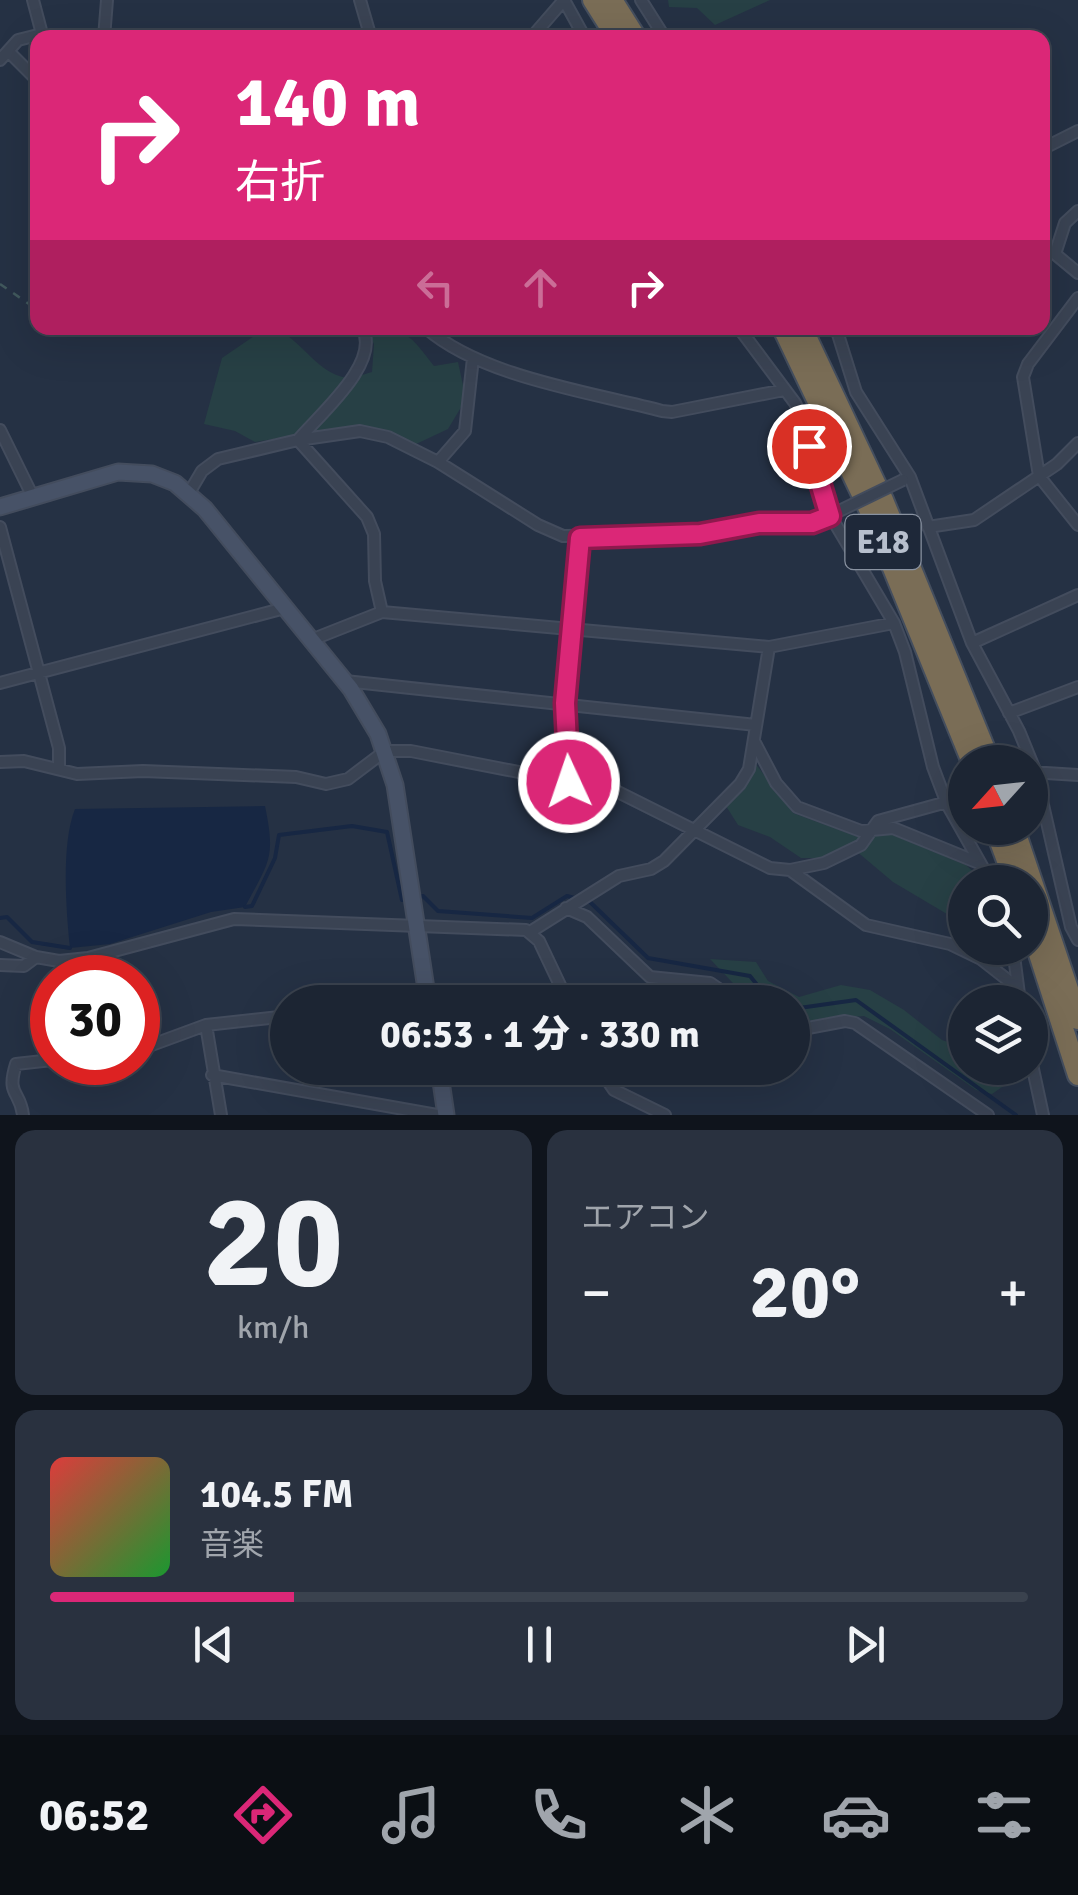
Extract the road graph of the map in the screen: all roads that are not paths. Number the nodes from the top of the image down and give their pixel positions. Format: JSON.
{"nodes":[{"id":1,"x":33,"y":0,"type":"edge"},
{"id":2,"x":107,"y":0,"type":"edge"},
{"id":3,"x":360,"y":0,"type":"edge"},
{"id":4,"x":564,"y":0,"type":"edge"},
{"id":5,"x":593,"y":0,"type":"edge"},
{"id":6,"x":612,"y":0,"type":"edge"},
{"id":7,"x":641,"y":0,"type":"edge"},
{"id":8,"x":43,"y":30,"type":"edge"},
{"id":9,"x":105,"y":30,"type":"edge"},
{"id":10,"x":369,"y":30,"type":"edge"},
{"id":11,"x":538,"y":30,"type":"edge"},
{"id":12,"x":581,"y":30,"type":"edge"},
{"id":13,"x":612,"y":30,"type":"edge"},
{"id":14,"x":631,"y":30,"type":"edge"},
{"id":15,"x":660,"y":30,"type":"edge"},
{"id":16,"x":30,"y":38,"type":"edge"},
{"id":17,"x":4,"y":56,"type":"edge"},
{"id":18,"x":30,"y":74,"type":"edge"},
{"id":19,"x":1078,"y":131,"type":"edge"},
{"id":20,"x":1050,"y":145,"type":"edge"},
{"id":21,"x":1078,"y":211,"type":"edge"},
{"id":22,"x":1078,"y":273,"type":"edge"},
{"id":23,"x":1078,"y":298,"type":"edge"},
{"id":24,"x":364,"y":335,"type":"edge"},
{"id":25,"x":437,"y":335,"type":"edge"},
{"id":26,"x":744,"y":335,"type":"edge"},
{"id":27,"x":786,"y":335,"type":"edge"},
{"id":28,"x":805,"y":335,"type":"edge"},
{"id":29,"x":838,"y":335,"type":"edge"},
{"id":30,"x":1050,"y":335,"type":"edge"},
{"id":31,"x":1050,"y":335,"type":"edge"},
{"id":32,"x":472,"y":358,"type":"junction"},
{"id":33,"x":784,"y":390,"type":"junction"},
{"id":34,"x":0,"y":430,"type":"edge"},
{"id":35,"x":298,"y":440,"type":"junction"},
{"id":36,"x":1078,"y":443,"type":"edge"},
{"id":37,"x":438,"y":462,"type":"junction"},
{"id":38,"x":1039,"y":476,"type":"junction"},
{"id":39,"x":906,"y":479,"type":"junction"},
{"id":40,"x":190,"y":492,"type":"junction"},
{"id":41,"x":32,"y":497,"type":"junction"},
{"id":42,"x":0,"y":507,"type":"edge"},
{"id":43,"x":833,"y":514,"type":"junction"},
{"id":44,"x":1078,"y":524,"type":"edge"},
{"id":45,"x":0,"y":527,"type":"edge"},
{"id":46,"x":928,"y":527,"type":"junction"},
{"id":47,"x":580,"y":538,"type":"junction"},
{"id":48,"x":1078,"y":594,"type":"edge"},
{"id":49,"x":285,"y":608,"type":"junction"},
{"id":50,"x":382,"y":612,"type":"junction"},
{"id":51,"x":894,"y":623,"type":"junction"},
{"id":52,"x":570,"y":629,"type":"junction"},
{"id":53,"x":311,"y":640,"type":"junction"},
{"id":54,"x":972,"y":643,"type":"junction"},
{"id":55,"x":770,"y":648,"type":"junction"},
{"id":56,"x":40,"y":673,"type":"junction"},
{"id":57,"x":344,"y":681,"type":"junction"},
{"id":58,"x":0,"y":683,"type":"edge"},
{"id":59,"x":1078,"y":687,"type":"edge"},
{"id":60,"x":565,"y":703,"type":"junction"},
{"id":61,"x":1008,"y":712,"type":"junction"},
{"id":62,"x":756,"y":725,"type":"junction"},
{"id":63,"x":754,"y":741,"type":"junction"},
{"id":64,"x":965,"y":745,"type":"edge"},
{"id":65,"x":983,"y":745,"type":"edge"},
{"id":66,"x":1022,"y":745,"type":"edge"},
{"id":67,"x":385,"y":751,"type":"junction"},
{"id":68,"x":0,"y":762,"type":"edge"},
{"id":69,"x":59,"y":770,"type":"junction"},
{"id":70,"x":1048,"y":772,"type":"edge"},
{"id":71,"x":1078,"y":775,"type":"edge"},
{"id":72,"x":569,"y":782,"type":"junction"},
{"id":73,"x":948,"y":801,"type":"edge"},
{"id":74,"x":948,"y":803,"type":"edge"},
{"id":75,"x":873,"y":828,"type":"junction"},
{"id":76,"x":697,"y":830,"type":"junction"},
{"id":77,"x":1048,"y":833,"type":"edge"},
{"id":78,"x":970,"y":845,"type":"edge"},
{"id":79,"x":1020,"y":845,"type":"edge"},
{"id":80,"x":980,"y":864,"type":"joint"},
{"id":81,"x":790,"y":870,"type":"junction"},
{"id":82,"x":569,"y":906,"type":"junction"},
{"id":83,"x":416,"y":928,"type":"junction"},
{"id":84,"x":530,"y":932,"type":"junction"},
{"id":85,"x":1078,"y":940,"type":"edge"},
{"id":86,"x":0,"y":942,"type":"edge"},
{"id":87,"x":31,"y":955,"type":"edge"},
{"id":88,"x":99,"y":955,"type":"edge"},
{"id":89,"x":30,"y":962,"type":"edge"},
{"id":90,"x":0,"y":965,"type":"edge"},
{"id":91,"x":1043,"y":965,"type":"edge"},
{"id":92,"x":425,"y":985,"type":"edge"},
{"id":93,"x":560,"y":985,"type":"edge"},
{"id":94,"x":713,"y":985,"type":"edge"},
{"id":95,"x":1014,"y":985,"type":"edge"},
{"id":96,"x":270,"y":1018,"type":"edge"},
{"id":97,"x":1078,"y":1019,"type":"edge"},
{"id":98,"x":206,"y":1025,"type":"junction"},
{"id":99,"x":810,"y":1027,"type":"edge"},
{"id":100,"x":160,"y":1042,"type":"edge"},
{"id":101,"x":30,"y":1062,"type":"edge"},
{"id":102,"x":1078,"y":1074,"type":"edge"},
{"id":103,"x":212,"y":1076,"type":"junction"},
{"id":104,"x":441,"y":1085,"type":"edge"},
{"id":105,"x":611,"y":1085,"type":"edge"},
{"id":106,"x":1036,"y":1085,"type":"edge"},
{"id":107,"x":23,"y":1115,"type":"edge"},
{"id":108,"x":221,"y":1115,"type":"edge"},
{"id":109,"x":437,"y":1115,"type":"edge"},
{"id":110,"x":446,"y":1115,"type":"edge"},
{"id":111,"x":665,"y":1115,"type":"edge"},
{"id":112,"x":988,"y":1115,"type":"edge"},
{"id":113,"x":1042,"y":1115,"type":"edge"}],
"edges":[{"from":1,"to":8,"type":"street"},
{"from":2,"to":9,"type":"street"},
{"from":3,"to":10,"type":"street"},
{"from":4,"to":11,"type":"street"},
{"from":4,"to":12,"type":"street"},
{"from":5,"to":13,"type":"highway"},
{"from":6,"to":14,"type":"highway"},
{"from":7,"to":15,"type":"street"},
{"from":16,"to":17,"type":"street"},
{"from":17,"to":18,"type":"street"},
{"from":19,"to":20,"type":"street"},
{"from":21,"to":22,"type":"street"},
{"from":23,"to":30,"type":"street"},
{"from":24,"to":35,"type":"street"},
{"from":25,"to":32,"type":"street"},
{"from":26,"to":33,"type":"street"},
{"from":27,"to":64,"type":"highway","number":"E18"},
{"from":28,"to":65,"type":"highway","number":"E18"},
{"from":29,"to":39,"type":"street"},
{"from":31,"to":38,"type":"street"},
{"from":32,"to":33,"type":"street"},
{"from":32,"to":37,"type":"street"},
{"from":33,"to":43,"type":"street"},
{"from":34,"to":41,"type":"street"},
{"from":35,"to":37,"type":"street"},
{"from":35,"to":40,"type":"street"},
{"from":35,"to":50,"type":"street"},
{"from":36,"to":38,"type":"street"},
{"from":37,"to":47,"type":"street"},
{"from":38,"to":44,"type":"street"},
{"from":38,"to":46,"type":"street"},
{"from":39,"to":43,"type":"street","bridge":true},
{"from":39,"to":46,"type":"street"},
{"from":40,"to":41,"type":"street"},
{"from":40,"to":49,"type":"street"},
{"from":41,"to":42,"type":"street"},
{"from":43,"to":47,"type":"street"},
{"from":43,"to":51,"type":"street"},
{"from":45,"to":56,"type":"street"},
{"from":46,"to":54,"type":"street"},
{"from":47,"to":52,"type":"street"},
{"from":48,"to":54,"type":"street"},
{"from":49,"to":53,"type":"street"},
{"from":49,"to":56,"type":"street"},
{"from":50,"to":52,"type":"street"},
{"from":50,"to":53,"type":"street"},
{"from":51,"to":55,"type":"street"},
{"from":51,"to":73,"type":"street"},
{"from":52,"to":55,"type":"street"},
{"from":52,"to":60,"type":"street"},
{"from":53,"to":57,"type":"street"},
{"from":54,"to":61,"type":"street"},
{"from":55,"to":62,"type":"street"},
{"from":56,"to":58,"type":"street"},
{"from":56,"to":69,"type":"street"},
{"from":57,"to":60,"type":"street"},
{"from":57,"to":67,"type":"street"},
{"from":59,"to":61,"type":"street"},
{"from":60,"to":62,"type":"street"},
{"from":60,"to":72,"type":"street"},
{"from":61,"to":66,"type":"street"},
{"from":62,"to":63,"type":"street"},
{"from":63,"to":75,"type":"street"},
{"from":63,"to":76,"type":"street"},
{"from":67,"to":69,"type":"street"},
{"from":67,"to":72,"type":"street"},
{"from":67,"to":83,"type":"street"},
{"from":68,"to":69,"type":"street"},
{"from":70,"to":71,"type":"street"},
{"from":72,"to":76,"type":"street"},
{"from":74,"to":75,"type":"street"},
{"from":75,"to":80,"type":"street"},
{"from":75,"to":81,"type":"street"},
{"from":76,"to":81,"type":"street"},
{"from":76,"to":82,"type":"street"},
{"from":77,"to":85,"type":"street"},
{"from":78,"to":80,"type":"street"},
{"from":79,"to":97,"type":"highway"},
{"from":81,"to":95,"type":"street"},
{"from":82,"to":84,"type":"street"},
{"from":82,"to":94,"type":"street"},
{"from":83,"to":84,"type":"street"},
{"from":83,"to":88,"type":"street"},
{"from":83,"to":92,"type":"street"},
{"from":84,"to":93,"type":"street"},
{"from":86,"to":87,"type":"street"},
{"from":89,"to":90,"type":"street"},
{"from":91,"to":102,"type":"highway"},
{"from":96,"to":98,"type":"street"},
{"from":98,"to":100,"type":"street"},
{"from":98,"to":103,"type":"street"},
{"from":99,"to":112,"type":"street"},
{"from":101,"to":107,"type":"street"},
{"from":103,"to":108,"type":"street"},
{"from":103,"to":109,"type":"street"},
{"from":104,"to":110,"type":"street"},
{"from":105,"to":111,"type":"street"},
{"from":106,"to":113,"type":"street"}]}
